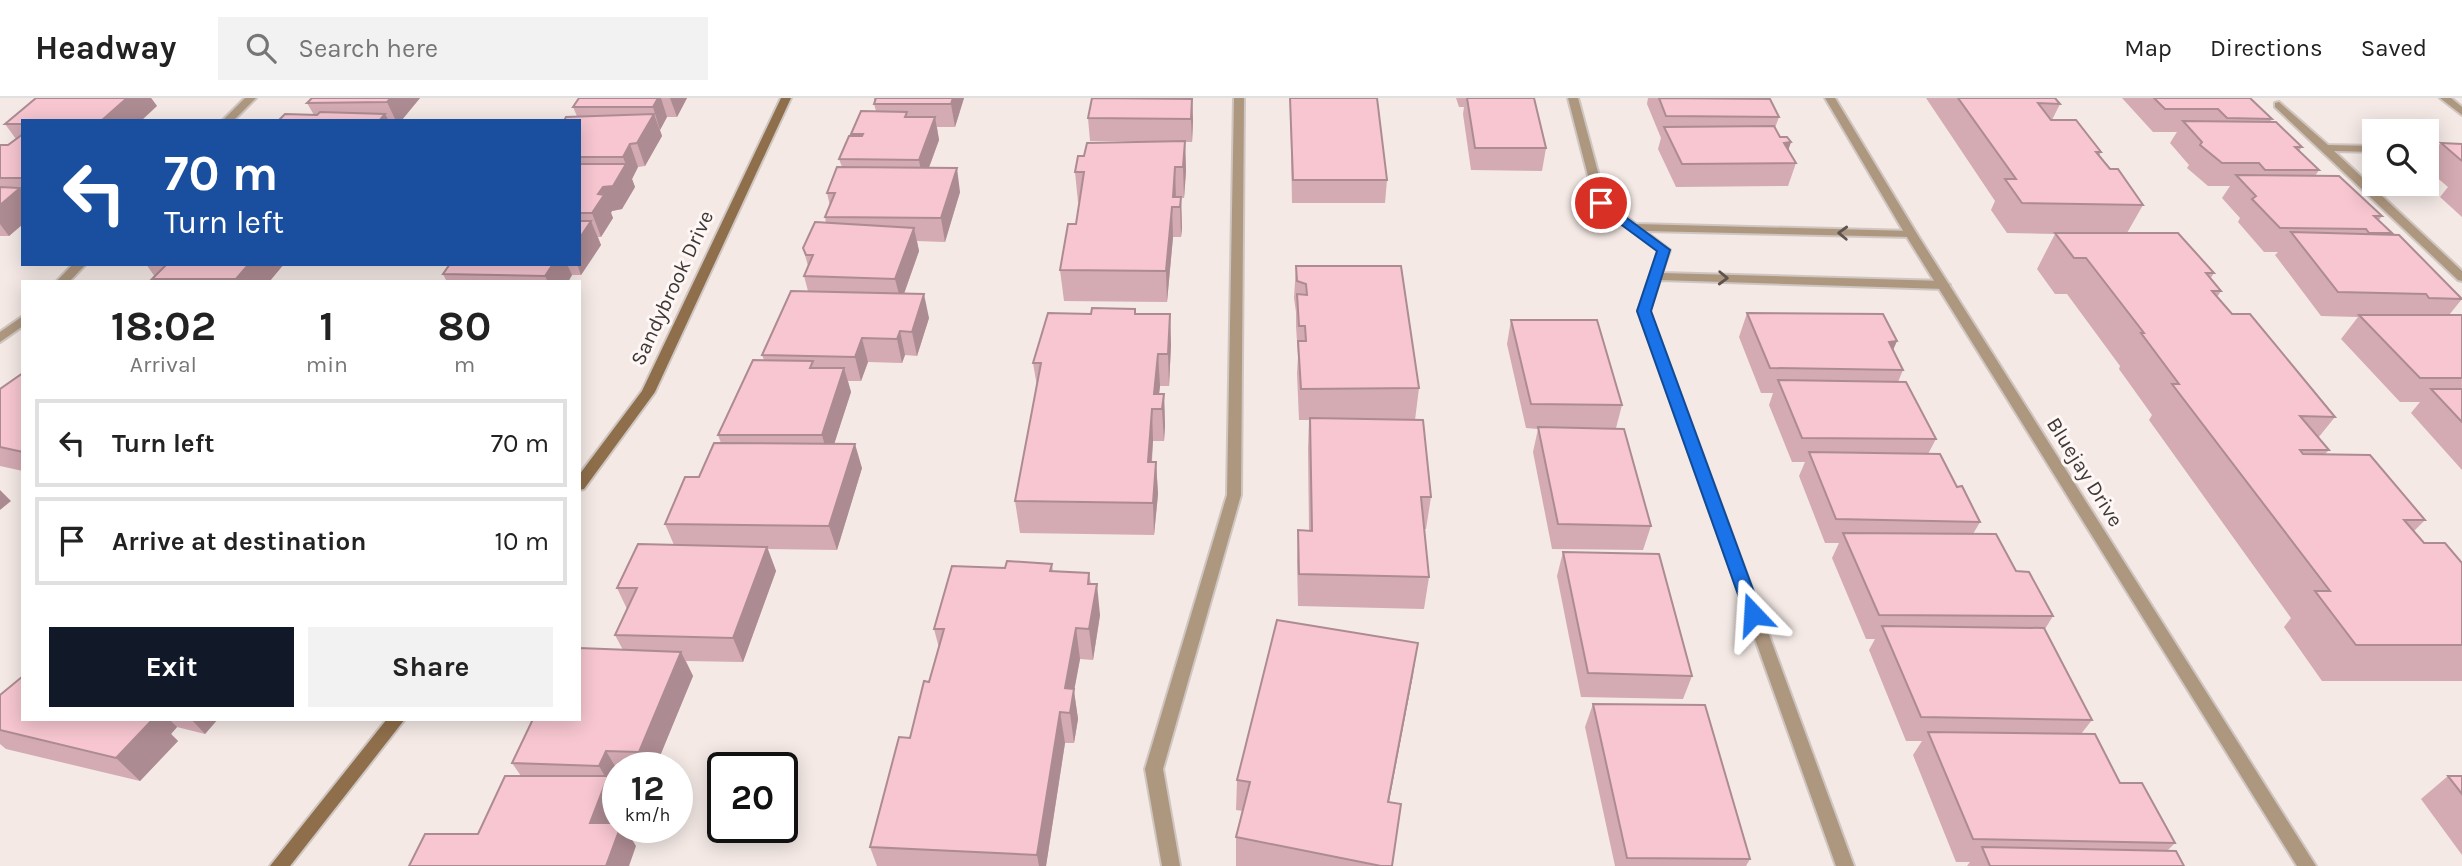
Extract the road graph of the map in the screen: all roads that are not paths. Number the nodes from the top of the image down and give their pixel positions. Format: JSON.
{"nodes":[{"id":1,"x":251,"y":98,"type":"edge"},
{"id":2,"x":786,"y":98,"type":"edge"},
{"id":3,"x":1239,"y":98,"type":"edge"},
{"id":4,"x":1573,"y":98,"type":"edge"},
{"id":5,"x":1830,"y":98,"type":"edge"},
{"id":6,"x":2445,"y":98,"type":"edge"},
{"id":7,"x":2279,"y":105,"type":"dead end"},
{"id":8,"x":2462,"y":111,"type":"edge"},
{"id":9,"x":229,"y":119,"type":"edge"},
{"id":10,"x":2328,"y":148,"type":"junction"},
{"id":11,"x":2362,"y":149,"type":"edge"},
{"id":12,"x":2439,"y":149,"type":"edge"},
{"id":13,"x":2462,"y":149,"type":"edge"},
{"id":14,"x":1632,"y":227,"type":"junction"},
{"id":15,"x":1911,"y":234,"type":"junction"},
{"id":16,"x":78,"y":266,"type":"edge"},
{"id":17,"x":1655,"y":276,"type":"junction"},
{"id":18,"x":2462,"y":277,"type":"edge"},
{"id":19,"x":64,"y":280,"type":"edge"},
{"id":20,"x":1944,"y":285,"type":"junction"},
{"id":21,"x":21,"y":322,"type":"edge"},
{"id":22,"x":0,"y":338,"type":"edge"},
{"id":23,"x":581,"y":482,"type":"edge"},
{"id":24,"x":395,"y":721,"type":"edge"},
{"id":25,"x":279,"y":866,"type":"edge"},
{"id":26,"x":1171,"y":866,"type":"edge"},
{"id":27,"x":1845,"y":866,"type":"edge"},
{"id":28,"x":2307,"y":866,"type":"edge"}],
"edges":[{"from":1,"to":9,"type":"street"},
{"from":2,"to":23,"type":"street","name":"Sandybrook Drive"},
{"from":3,"to":26,"type":"street"},
{"from":4,"to":14,"type":"street"},
{"from":5,"to":15,"type":"street","name":"Bluejay Drive"},
{"from":6,"to":8,"type":"street"},
{"from":7,"to":10,"type":"street"},
{"from":10,"to":11,"type":"street"},
{"from":10,"to":18,"type":"street"},
{"from":12,"to":13,"type":"street"},
{"from":15,"to":14,"type":"street","one_way":true},
{"from":14,"to":17,"type":"street"},
{"from":15,"to":20,"type":"street","name":"Bluejay Drive"},
{"from":16,"to":19,"type":"street"},
{"from":17,"to":20,"type":"street","one_way":true},
{"from":17,"to":27,"type":"street"},
{"from":20,"to":28,"type":"street","name":"Bluejay Drive"},
{"from":21,"to":22,"type":"street"},
{"from":24,"to":25,"type":"street"}]}
